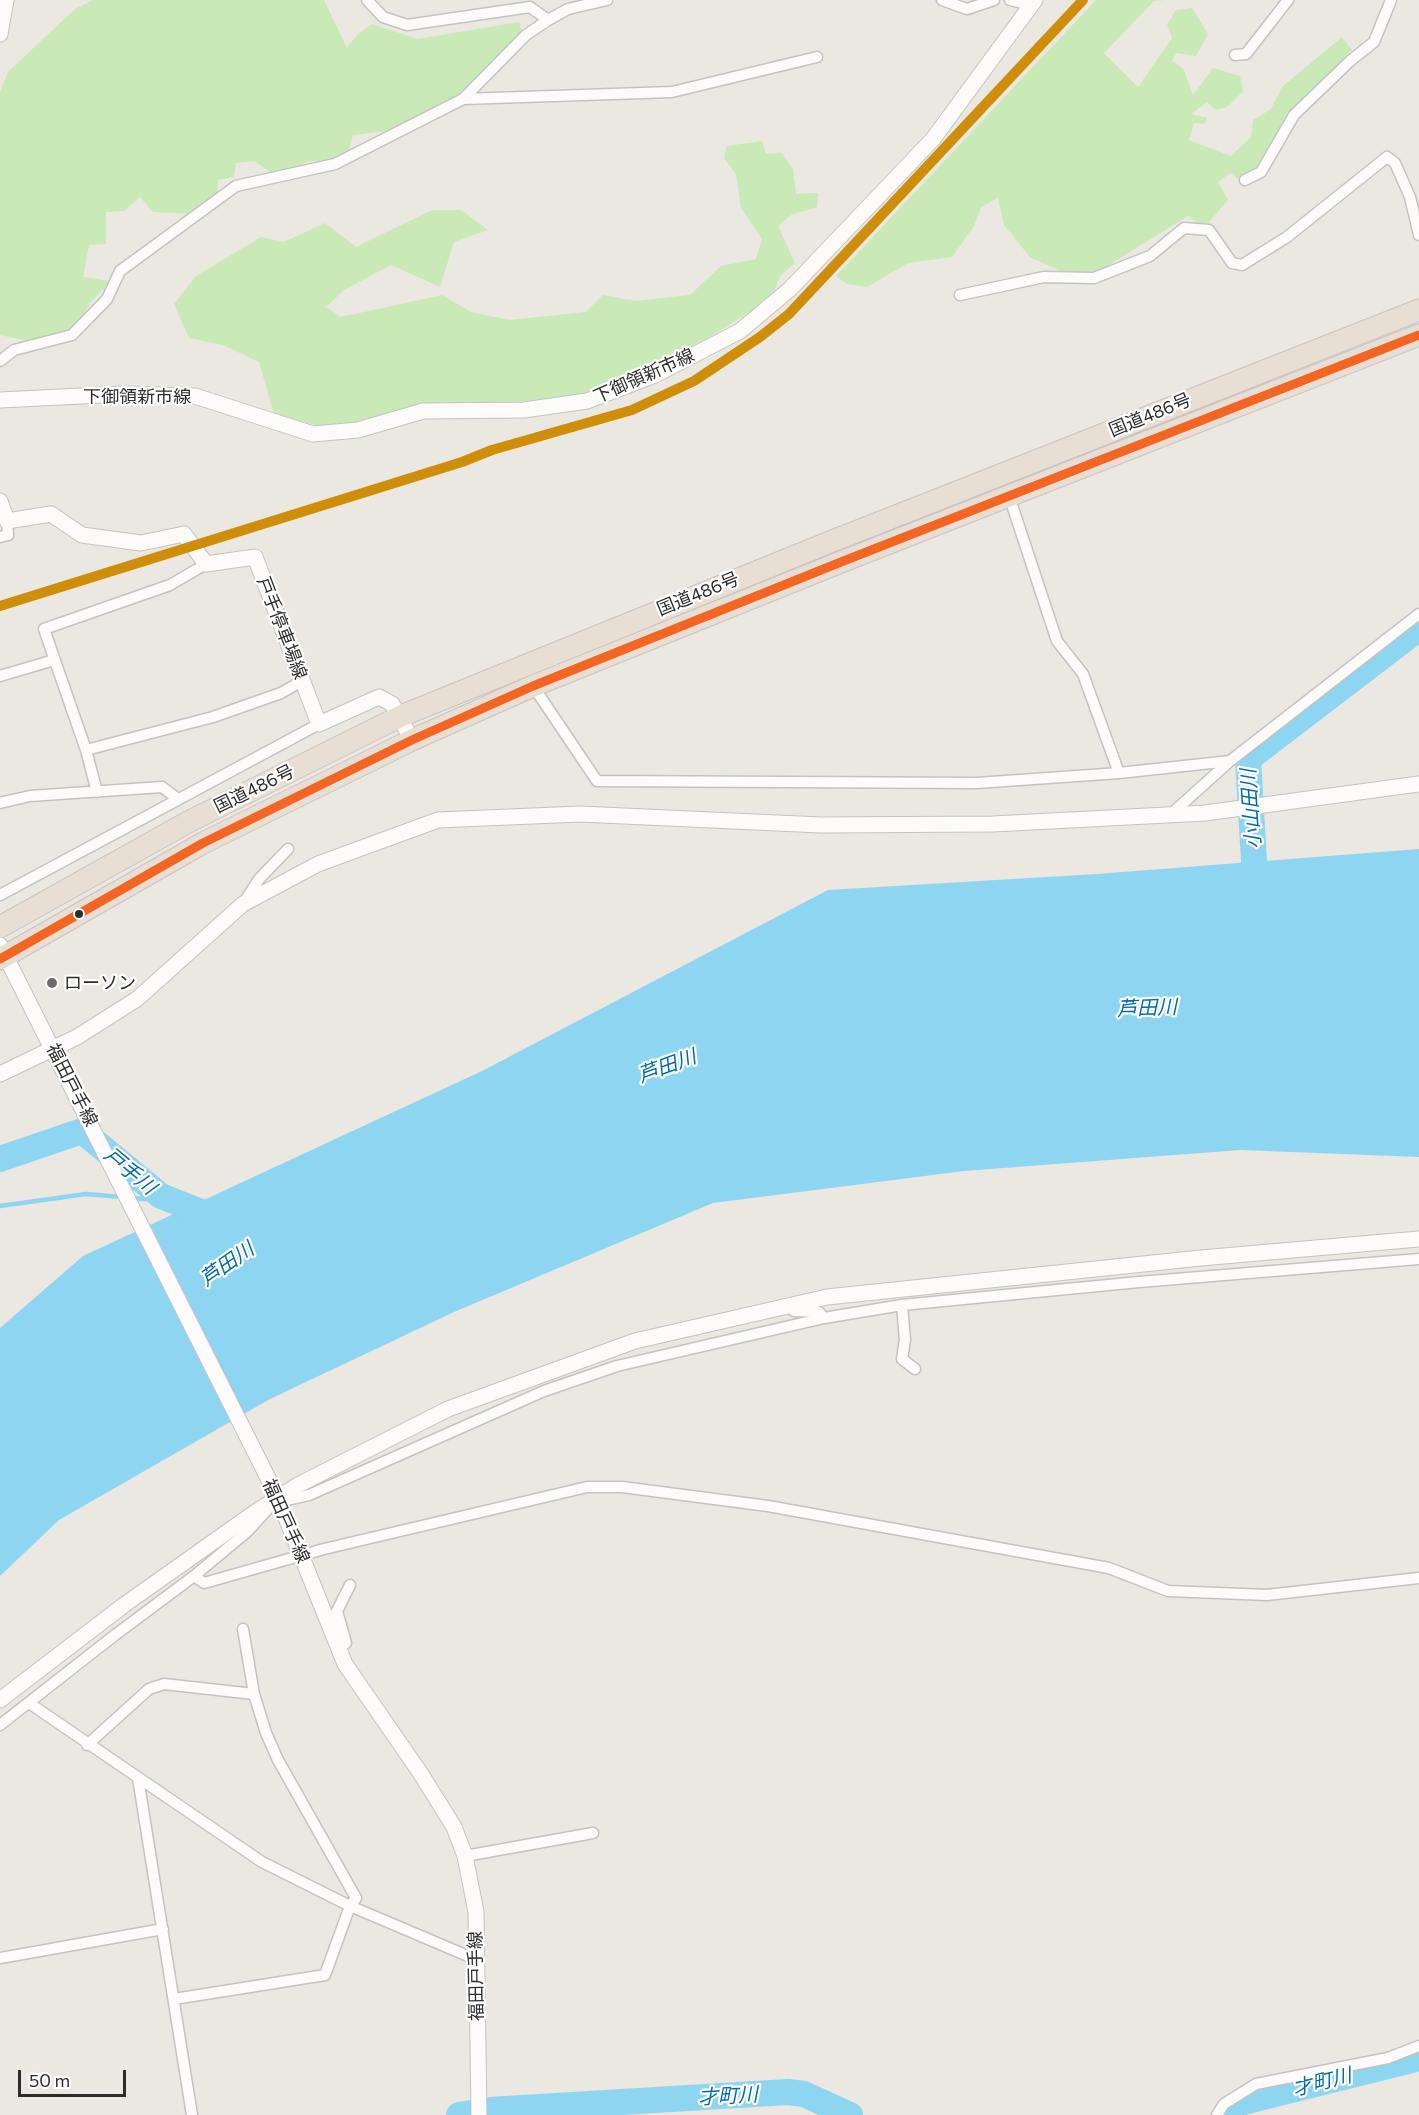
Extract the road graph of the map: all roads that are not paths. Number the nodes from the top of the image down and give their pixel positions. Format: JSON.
{"nodes":[{"id":1,"x":6,"y":0,"type":"edge"},
{"id":2,"x":367,"y":0,"type":"edge"},
{"id":3,"x":607,"y":0,"type":"edge"},
{"id":4,"x":942,"y":0,"type":"edge"},
{"id":5,"x":994,"y":0,"type":"edge"},
{"id":6,"x":1010,"y":0,"type":"edge"},
{"id":7,"x":1288,"y":0,"type":"edge"},
{"id":8,"x":1391,"y":0,"type":"edge"},
{"id":9,"x":1033,"y":2,"type":"edge"},
{"id":10,"x":548,"y":20,"type":"junction"},
{"id":11,"x":0,"y":34,"type":"edge"},
{"id":12,"x":1234,"y":55,"type":"dead end"},
{"id":13,"x":817,"y":57,"type":"dead end"},
{"id":14,"x":463,"y":99,"type":"junction"},
{"id":15,"x":1245,"y":180,"type":"dead end"},
{"id":16,"x":1415,"y":193,"type":"edge"},
{"id":17,"x":1419,"y":235,"type":"edge"},
{"id":18,"x":960,"y":295,"type":"dead end"},
{"id":19,"x":1419,"y":310,"type":"edge"},
{"id":20,"x":1419,"y":335,"type":"edge"},
{"id":21,"x":0,"y":361,"type":"edge"},
{"id":22,"x":0,"y":400,"type":"edge"},
{"id":23,"x":1009,"y":496,"type":"junction"},
{"id":24,"x":0,"y":501,"type":"edge"},
{"id":25,"x":7,"y":521,"type":"junction"},
{"id":26,"x":0,"y":537,"type":"edge"},
{"id":27,"x":206,"y":564,"type":"junction"},
{"id":28,"x":1419,"y":614,"type":"edge"},
{"id":29,"x":54,"y":660,"type":"junction"},
{"id":30,"x":0,"y":676,"type":"edge"},
{"id":31,"x":302,"y":681,"type":"junction"},
{"id":32,"x":533,"y":686,"type":"junction"},
{"id":33,"x":400,"y":716,"type":"junction"},
{"id":34,"x":319,"y":724,"type":"junction"},
{"id":35,"x":412,"y":740,"type":"junction"},
{"id":36,"x":86,"y":750,"type":"junction"},
{"id":37,"x":1230,"y":761,"type":"junction"},
{"id":38,"x":1119,"y":773,"type":"junction"},
{"id":39,"x":1419,"y":784,"type":"edge"},
{"id":40,"x":97,"y":792,"type":"junction"},
{"id":41,"x":178,"y":799,"type":"junction"},
{"id":42,"x":0,"y":803,"type":"edge"},
{"id":43,"x":1170,"y":815,"type":"junction"},
{"id":44,"x":288,"y":849,"type":"dead end"},
{"id":45,"x":0,"y":895,"type":"edge"},
{"id":46,"x":243,"y":904,"type":"junction"},
{"id":47,"x":0,"y":927,"type":"edge"},
{"id":48,"x":2,"y":953,"type":"edge"},
{"id":49,"x":53,"y":1049,"type":"junction"},
{"id":50,"x":0,"y":1074,"type":"edge"},
{"id":51,"x":1419,"y":1239,"type":"edge"},
{"id":52,"x":1419,"y":1259,"type":"edge"},
{"id":53,"x":902,"y":1305,"type":"junction"},
{"id":54,"x":786,"y":1306,"type":"junction"},
{"id":55,"x":824,"y":1318,"type":"junction"},
{"id":56,"x":915,"y":1369,"type":"dead end"},
{"id":57,"x":276,"y":1494,"type":"junction"},
{"id":58,"x":303,"y":1557,"type":"junction"},
{"id":59,"x":194,"y":1576,"type":"junction"},
{"id":60,"x":1419,"y":1578,"type":"edge"},
{"id":61,"x":350,"y":1585,"type":"dead end"},
{"id":62,"x":243,"y":1629,"type":"dead end"},
{"id":63,"x":338,"y":1649,"type":"junction"},
{"id":64,"x":254,"y":1694,"type":"junction"},
{"id":65,"x":0,"y":1700,"type":"edge"},
{"id":66,"x":29,"y":1702,"type":"junction"},
{"id":67,"x":0,"y":1725,"type":"edge"},
{"id":68,"x":87,"y":1744,"type":"junction"},
{"id":69,"x":138,"y":1778,"type":"junction"},
{"id":70,"x":593,"y":1833,"type":"dead end"},
{"id":71,"x":465,"y":1856,"type":"junction"},
{"id":72,"x":350,"y":1906,"type":"junction"},
{"id":73,"x":163,"y":1929,"type":"junction"},
{"id":74,"x":0,"y":1958,"type":"edge"},
{"id":75,"x":475,"y":1959,"type":"junction"},
{"id":76,"x":174,"y":1999,"type":"junction"},
{"id":77,"x":1419,"y":2046,"type":"edge"},
{"id":78,"x":479,"y":2112,"type":"edge"},
{"id":79,"x":192,"y":2115,"type":"edge"},
{"id":80,"x":1217,"y":2115,"type":"edge"}],
"edges":[{"from":1,"to":11,"type":"main road"},
{"from":2,"to":10,"type":"street"},
{"from":3,"to":10,"type":"street"},
{"from":4,"to":5,"type":"street"},
{"from":6,"to":9,"type":"street"},
{"from":7,"to":12,"type":"street"},
{"from":8,"to":15,"type":"street"},
{"from":9,"to":22,"type":"main road","name":"下御領新市線"},
{"from":10,"to":14,"type":"street"},
{"from":13,"to":14,"type":"street"},
{"from":14,"to":21,"type":"street"},
{"from":16,"to":17,"type":"street"},
{"from":16,"to":18,"type":"street"},
{"from":19,"to":33,"type":"highway","name":"国道486号"},
{"from":20,"to":23,"type":"highway","name":"国道486号"},
{"from":23,"to":32,"type":"highway","name":"国道486号"},
{"from":23,"to":38,"type":"street"},
{"from":24,"to":25,"type":"main road"},
{"from":25,"to":26,"type":"street"},
{"from":25,"to":27,"type":"main road"},
{"from":27,"to":29,"type":"street"},
{"from":27,"to":31,"type":"main road","name":"戸手停車場線"},
{"from":28,"to":37,"type":"street"},
{"from":29,"to":30,"type":"street"},
{"from":29,"to":36,"type":"street"},
{"from":31,"to":34,"type":"main road","name":"戸手停車場線"},
{"from":31,"to":36,"type":"street"},
{"from":32,"to":35,"type":"highway","name":"国道486号"},
{"from":32,"to":38,"type":"street"},
{"from":33,"to":34,"type":"main road"},
{"from":33,"to":35,"type":"main road"},
{"from":33,"to":47,"type":"highway","name":"国道486号"},
{"from":34,"to":41,"type":"street"},
{"from":35,"to":48,"type":"highway","name":"国道486号"},
{"from":36,"to":40,"type":"street"},
{"from":37,"to":38,"type":"street"},
{"from":37,"to":43,"type":"street"},
{"from":39,"to":43,"type":"main road"},
{"from":40,"to":41,"type":"street"},
{"from":40,"to":42,"type":"street"},
{"from":41,"to":45,"type":"street"},
{"from":43,"to":46,"type":"main road"},
{"from":44,"to":46,"type":"street"},
{"from":46,"to":49,"type":"main road"},
{"from":48,"to":49,"type":"main road","name":"福田戸手線"},
{"from":49,"to":50,"type":"main road"},
{"from":49,"to":57,"type":"main road","name":"福田戸手線"},
{"from":51,"to":54,"type":"main road"},
{"from":52,"to":53,"type":"street"},
{"from":53,"to":55,"type":"street"},
{"from":53,"to":56,"type":"street"},
{"from":54,"to":55,"type":"street"},
{"from":54,"to":57,"type":"main road"},
{"from":55,"to":57,"type":"street"},
{"from":57,"to":58,"type":"main road","name":"福田戸手線"},
{"from":57,"to":59,"type":"street"},
{"from":57,"to":65,"type":"main road"},
{"from":58,"to":59,"type":"street"},
{"from":58,"to":60,"type":"street"},
{"from":58,"to":63,"type":"main road","name":"福田戸手線"},
{"from":59,"to":66,"type":"street"},
{"from":61,"to":63,"type":"street"},
{"from":62,"to":64,"type":"street"},
{"from":63,"to":71,"type":"main road","name":"福田戸手線"},
{"from":64,"to":68,"type":"street"},
{"from":64,"to":72,"type":"street"},
{"from":66,"to":67,"type":"street"},
{"from":66,"to":68,"type":"street"},
{"from":68,"to":69,"type":"street"},
{"from":69,"to":72,"type":"street"},
{"from":69,"to":73,"type":"street"},
{"from":70,"to":71,"type":"street"},
{"from":71,"to":75,"type":"main road","name":"福田戸手線"},
{"from":72,"to":75,"type":"street"},
{"from":72,"to":76,"type":"street"},
{"from":73,"to":74,"type":"street"},
{"from":73,"to":76,"type":"street"},
{"from":75,"to":78,"type":"main road","name":"福田戸手線"},
{"from":76,"to":79,"type":"street"},
{"from":77,"to":80,"type":"street"}]}
